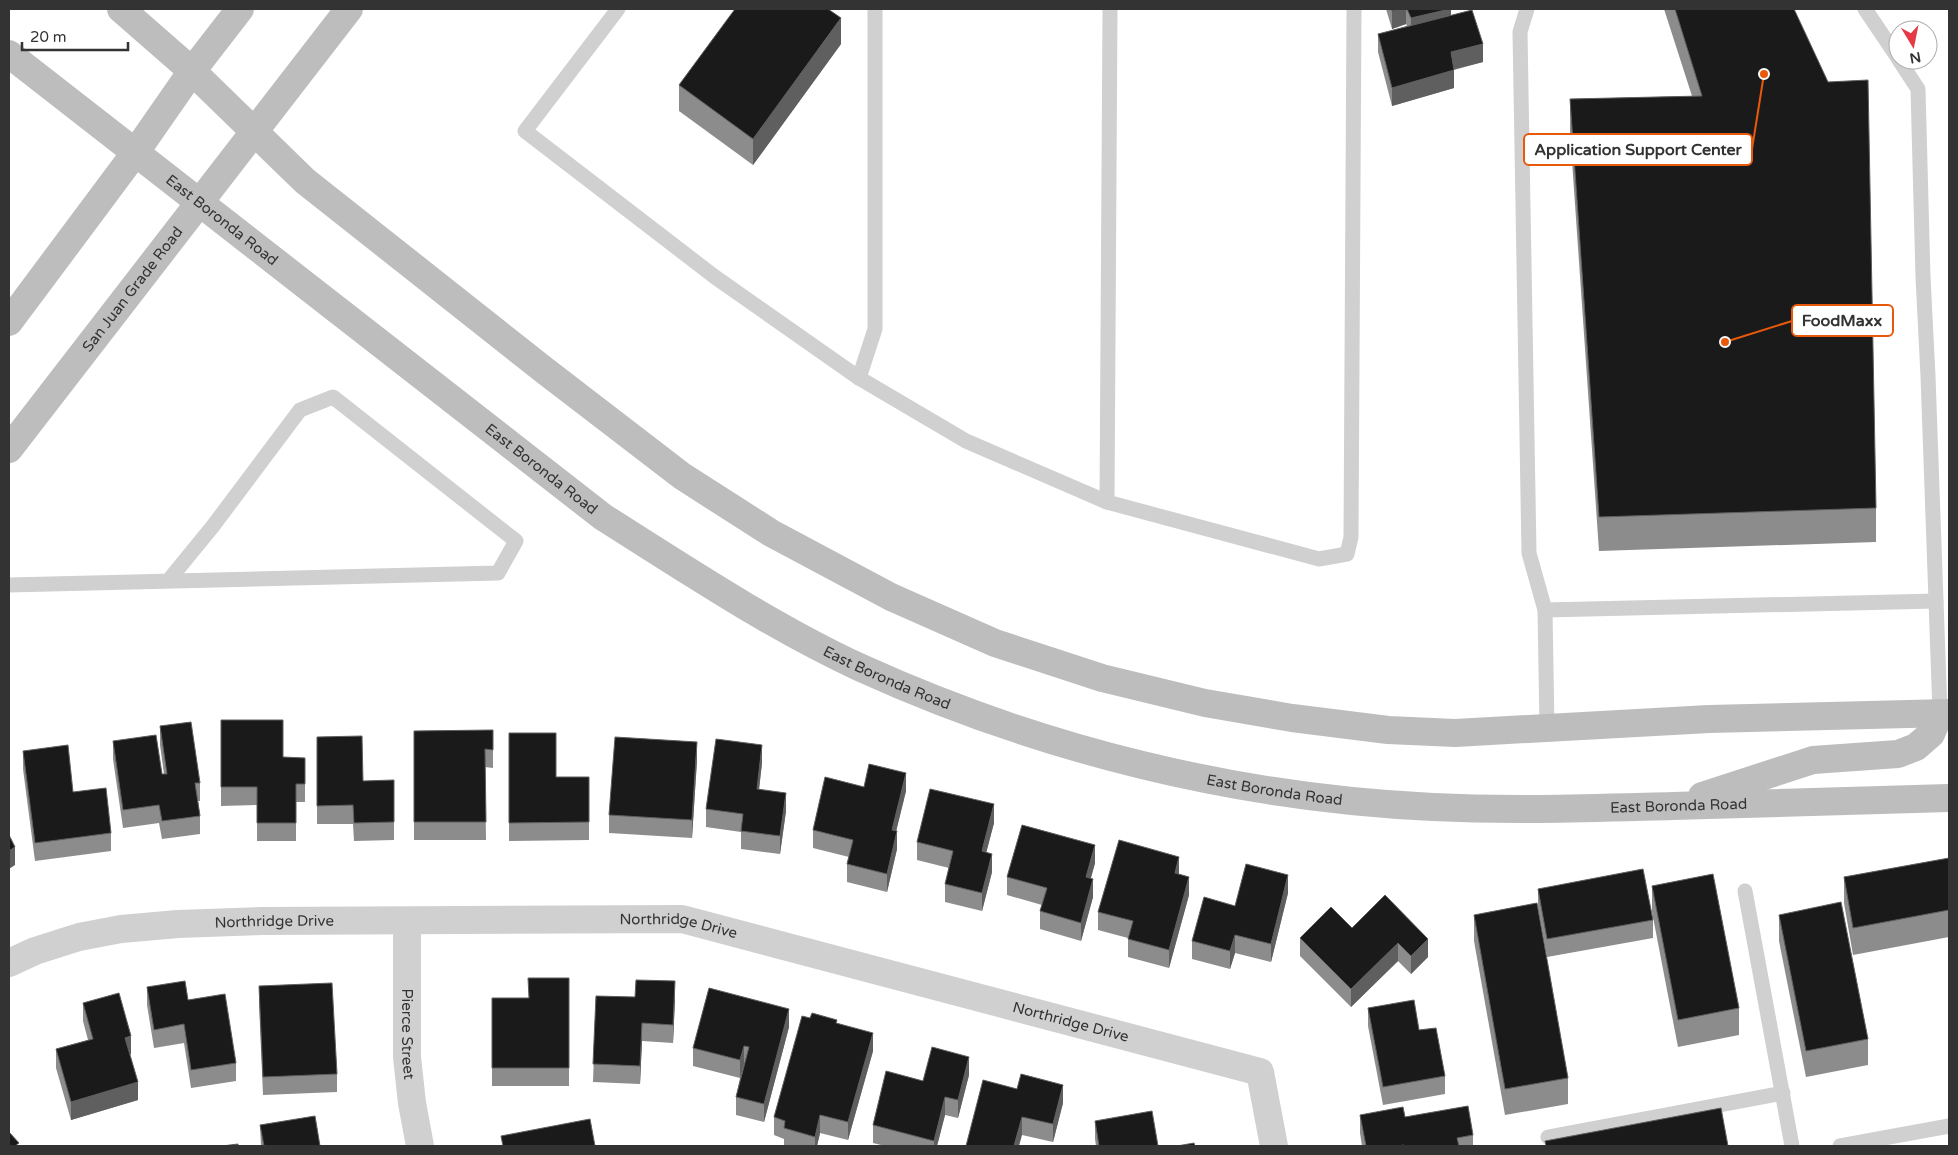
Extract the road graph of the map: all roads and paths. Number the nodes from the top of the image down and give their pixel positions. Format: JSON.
{"nodes":[{"id":1,"x":121,"y":9,"type":"edge"},
{"id":2,"x":240,"y":9,"type":"edge"},
{"id":3,"x":349,"y":9,"type":"edge"},
{"id":4,"x":618,"y":9,"type":"edge"},
{"id":5,"x":875,"y":9,"type":"edge"},
{"id":6,"x":1110,"y":9,"type":"edge"},
{"id":7,"x":1354,"y":9,"type":"edge"},
{"id":8,"x":1527,"y":9,"type":"edge"},
{"id":9,"x":1865,"y":9,"type":"edge"},
{"id":10,"x":1888,"y":43,"type":"edge"},
{"id":11,"x":9,"y":54,"type":"edge"},
{"id":12,"x":1906,"y":70,"type":"edge"},
{"id":13,"x":192,"y":71,"type":"junction"},
{"id":14,"x":254,"y":131,"type":"junction"},
{"id":15,"x":136,"y":153,"type":"junction"},
{"id":16,"x":198,"y":202,"type":"junction"},
{"id":17,"x":9,"y":322,"type":"edge"},
{"id":18,"x":859,"y":378,"type":"junction"},
{"id":19,"x":9,"y":449,"type":"edge"},
{"id":20,"x":1107,"y":502,"type":"junction"},
{"id":21,"x":168,"y":581,"type":"junction"},
{"id":22,"x":9,"y":584,"type":"edge"},
{"id":23,"x":1936,"y":601,"type":"junction"},
{"id":24,"x":1545,"y":610,"type":"junction"},
{"id":25,"x":1945,"y":713,"type":"edge"},
{"id":26,"x":1547,"y":728,"type":"junction"},
{"id":27,"x":1949,"y":798,"type":"edge"},
{"id":28,"x":1672,"y":806,"type":"junction"},
{"id":29,"x":1745,"y":891,"type":"dead end"},
{"id":30,"x":407,"y":922,"type":"junction"},
{"id":31,"x":9,"y":963,"type":"edge"},
{"id":32,"x":1783,"y":1093,"type":"junction"},
{"id":33,"x":1949,"y":1126,"type":"edge"},
{"id":34,"x":1548,"y":1137,"type":"dead end"},
{"id":35,"x":420,"y":1146,"type":"edge"},
{"id":36,"x":1274,"y":1146,"type":"edge"},
{"id":37,"x":1792,"y":1146,"type":"edge"},
{"id":38,"x":1840,"y":1146,"type":"edge"}],
"edges":[{"from":1,"to":13,"type":"main road"},
{"from":2,"to":13,"type":"main road"},
{"from":3,"to":14,"type":"main road","name":"San Juan Grade Road"},
{"from":4,"to":18,"type":"lane"},
{"from":5,"to":18,"type":"lane"},
{"from":6,"to":20,"type":"lane"},
{"from":7,"to":20,"type":"lane"},
{"from":8,"to":24,"type":"lane"},
{"from":9,"to":10,"type":"lane"},
{"from":11,"to":15,"type":"main road","name":"East Boronda Road"},
{"from":12,"to":23,"type":"lane"},
{"from":13,"to":14,"type":"main road"},
{"from":13,"to":15,"type":"main road"},
{"from":14,"to":16,"type":"main road","name":"San Juan Grade Road"},
{"from":14,"to":26,"type":"main road"},
{"from":15,"to":16,"type":"main road","name":"East Boronda Road"},
{"from":15,"to":17,"type":"main road"},
{"from":16,"to":19,"type":"main road","name":"San Juan Grade Road"},
{"from":16,"to":28,"type":"main road","name":"East Boronda Road"},
{"from":18,"to":20,"type":"lane"},
{"from":21,"to":21,"type":"lane"},
{"from":21,"to":22,"type":"lane"},
{"from":23,"to":24,"type":"lane"},
{"from":23,"to":25,"type":"lane"},
{"from":24,"to":26,"type":"lane"},
{"from":25,"to":26,"type":"main road"},
{"from":25,"to":28,"type":"main road"},
{"from":27,"to":28,"type":"main road","name":"East Boronda Road"},
{"from":29,"to":32,"type":"lane"},
{"from":30,"to":31,"type":"street","name":"Northridge Drive"},
{"from":30,"to":35,"type":"street","name":"Pierce Street"},
{"from":30,"to":36,"type":"street","name":"Northridge Drive"},
{"from":32,"to":34,"type":"lane"},
{"from":32,"to":37,"type":"lane"},
{"from":33,"to":38,"type":"lane"}]}
